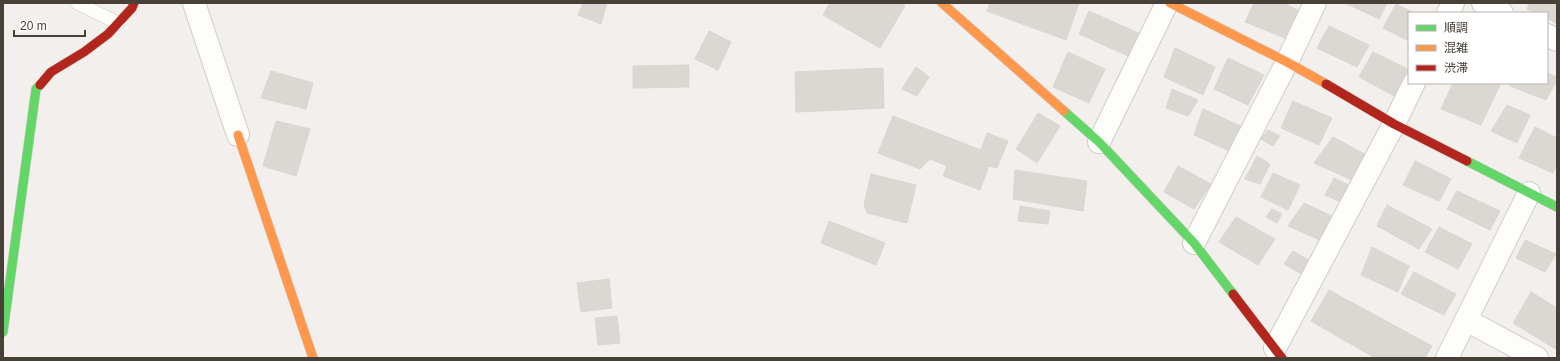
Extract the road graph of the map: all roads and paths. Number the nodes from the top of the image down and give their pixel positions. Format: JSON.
{"nodes":[{"id":1,"x":77,"y":3,"type":"edge"},
{"id":2,"x":134,"y":3,"type":"edge"},
{"id":3,"x":194,"y":3,"type":"edge"},
{"id":4,"x":942,"y":3,"type":"edge"},
{"id":5,"x":1168,"y":3,"type":"edge"},
{"id":6,"x":1316,"y":3,"type":"edge"},
{"id":7,"x":1453,"y":3,"type":"edge"},
{"id":8,"x":1482,"y":3,"type":"edge"},
{"id":9,"x":1448,"y":12,"type":"edge"},
{"id":10,"x":1500,"y":12,"type":"edge"},
{"id":11,"x":118,"y":23,"type":"junction"},
{"id":12,"x":1548,"y":36,"type":"edge"},
{"id":13,"x":1557,"y":40,"type":"edge"},
{"id":14,"x":1287,"y":62,"type":"junction"},
{"id":15,"x":1414,"y":84,"type":"edge"},
{"id":16,"x":1394,"y":124,"type":"junction"},
{"id":17,"x":238,"y":135,"type":"joint"},
{"id":18,"x":1099,"y":142,"type":"junction"},
{"id":19,"x":1529,"y":193,"type":"junction"},
{"id":20,"x":1557,"y":206,"type":"edge"},
{"id":21,"x":1194,"y":243,"type":"junction"},
{"id":22,"x":1466,"y":320,"type":"junction"},
{"id":23,"x":3,"y":332,"type":"edge"},
{"id":24,"x":1279,"y":353,"type":"edge"},
{"id":25,"x":313,"y":358,"type":"edge"},
{"id":26,"x":1447,"y":358,"type":"edge"},
{"id":27,"x":1537,"y":358,"type":"edge"}],
"edges":[{"from":1,"to":11,"type":"lane"},
{"from":2,"to":11,"type":"street"},
{"from":3,"to":17,"type":"street"},
{"from":4,"to":18,"type":"street"},
{"from":5,"to":14,"type":"street"},
{"from":5,"to":18,"type":"street"},
{"from":6,"to":14,"type":"street"},
{"from":7,"to":9,"type":"street"},
{"from":8,"to":10,"type":"street"},
{"from":11,"to":23,"type":"street"},
{"from":12,"to":13,"type":"street"},
{"from":14,"to":16,"type":"street"},
{"from":14,"to":21,"type":"street"},
{"from":15,"to":16,"type":"street"},
{"from":16,"to":19,"type":"street"},
{"from":16,"to":24,"type":"street"},
{"from":17,"to":25,"type":"street"},
{"from":18,"to":21,"type":"street"},
{"from":19,"to":20,"type":"street"},
{"from":19,"to":22,"type":"street"},
{"from":21,"to":24,"type":"street"},
{"from":22,"to":26,"type":"street"},
{"from":22,"to":27,"type":"street"}]}
